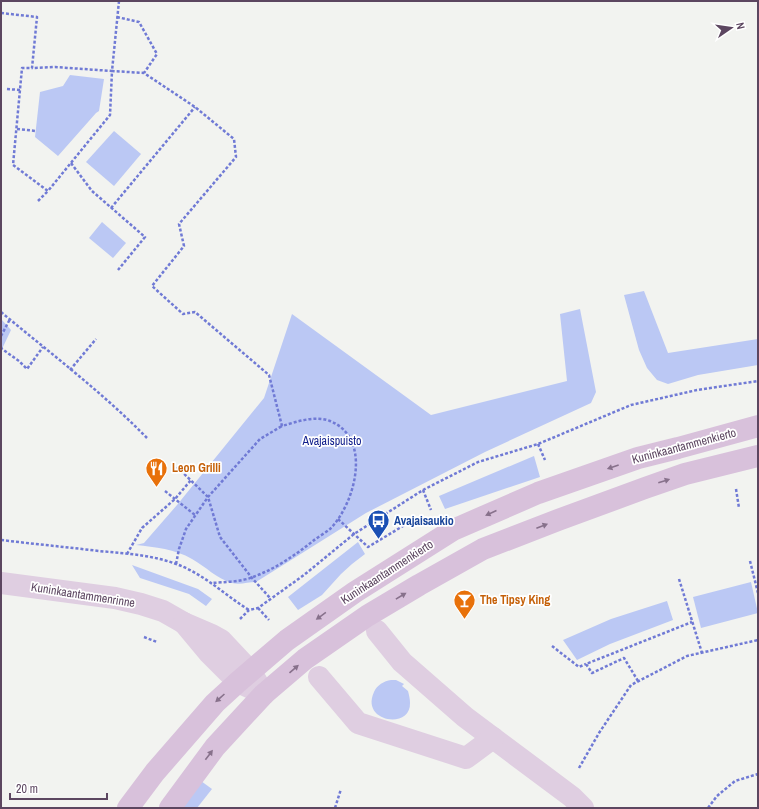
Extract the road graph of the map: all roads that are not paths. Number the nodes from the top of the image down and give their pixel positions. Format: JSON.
{"nodes":[{"id":1,"x":758,"y":426,"type":"edge"},
{"id":2,"x":758,"y":456,"type":"edge"},
{"id":3,"x":1,"y":583,"type":"edge"},
{"id":4,"x":377,"y":631,"type":"dead end"},
{"id":5,"x":245,"y":677,"type":"junction"},
{"id":6,"x":319,"y":677,"type":"dead end"},
{"id":7,"x":264,"y":694,"type":"junction"},
{"id":8,"x":493,"y":738,"type":"junction"},
{"id":9,"x":128,"y":808,"type":"edge"},
{"id":10,"x":170,"y":808,"type":"edge"},
{"id":11,"x":583,"y":808,"type":"edge"}],
"edges":[{"from":1,"to":5,"type":"street","name":"Kuninkaantammenkierto","one_way":true},
{"from":7,"to":2,"type":"street","one_way":true},
{"from":3,"to":5,"type":"street","name":"Kuninkaantammenrinne"},
{"from":4,"to":8,"type":"street"},
{"from":5,"to":7,"type":"street","name":"Kuninkaantammenrinne"},
{"from":5,"to":9,"type":"street","name":"Kuninkaantammenkierto","one_way":true},
{"from":6,"to":8,"type":"street"},
{"from":10,"to":7,"type":"street","one_way":true},
{"from":8,"to":11,"type":"street"}]}
